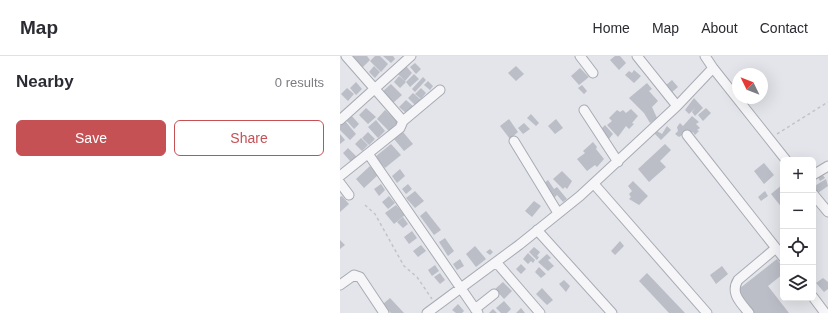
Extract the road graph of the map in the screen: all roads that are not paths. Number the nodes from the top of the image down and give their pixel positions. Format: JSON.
{"nodes":[{"id":1,"x":346,"y":56,"type":"edge"},
{"id":2,"x":411,"y":56,"type":"edge"},
{"id":3,"x":580,"y":56,"type":"edge"},
{"id":4,"x":637,"y":56,"type":"edge"},
{"id":5,"x":705,"y":56,"type":"edge"},
{"id":6,"x":714,"y":68,"type":"junction"},
{"id":7,"x":593,"y":73,"type":"dead end"},
{"id":8,"x":375,"y":89,"type":"junction"},
{"id":9,"x":440,"y":90,"type":"dead end"},
{"id":10,"x":677,"y":106,"type":"junction"},
{"id":11,"x":584,"y":110,"type":"dead end"},
{"id":12,"x":340,"y":120,"type":"edge"},
{"id":13,"x":403,"y":122,"type":"junction"},
{"id":14,"x":687,"y":135,"type":"dead end"},
{"id":15,"x":514,"y":141,"type":"dead end"},
{"id":16,"x":369,"y":155,"type":"junction"},
{"id":17,"x":784,"y":157,"type":"edge"},
{"id":18,"x":618,"y":162,"type":"junction"},
{"id":19,"x":828,"y":166,"type":"edge"},
{"id":20,"x":816,"y":173,"type":"edge"},
{"id":21,"x":340,"y":176,"type":"edge"},
{"id":22,"x":340,"y":183,"type":"edge"},
{"id":23,"x":594,"y":184,"type":"junction"},
{"id":24,"x":349,"y":195,"type":"dead end"},
{"id":25,"x":816,"y":198,"type":"edge"},
{"id":26,"x":828,"y":212,"type":"edge"},
{"id":27,"x":558,"y":213,"type":"junction"},
{"id":28,"x":537,"y":230,"type":"junction"},
{"id":29,"x":776,"y":248,"type":"junction"},
{"id":30,"x":780,"y":253,"type":"edge"},
{"id":31,"x":496,"y":262,"type":"junction"},
{"id":32,"x":340,"y":285,"type":"edge"},
{"id":33,"x":461,"y":288,"type":"junction"},
{"id":34,"x":494,"y":294,"type":"dead end"},
{"id":35,"x":816,"y":301,"type":"edge"},
{"id":36,"x":477,"y":311,"type":"edge"},
{"id":37,"x":384,"y":313,"type":"edge"},
{"id":38,"x":427,"y":313,"type":"edge"},
{"id":39,"x":540,"y":313,"type":"edge"},
{"id":40,"x":612,"y":313,"type":"edge"},
{"id":41,"x":707,"y":313,"type":"edge"},
{"id":42,"x":749,"y":313,"type":"edge"},
{"id":43,"x":825,"y":313,"type":"edge"}],
"edges":[{"from":1,"to":8,"type":"street"},
{"from":2,"to":8,"type":"street"},
{"from":3,"to":7,"type":"street"},
{"from":4,"to":10,"type":"street"},
{"from":5,"to":6,"type":"street"},
{"from":6,"to":10,"type":"street"},
{"from":6,"to":17,"type":"street"},
{"from":8,"to":12,"type":"street"},
{"from":8,"to":13,"type":"street"},
{"from":9,"to":13,"type":"street"},
{"from":10,"to":18,"type":"street"},
{"from":11,"to":18,"type":"street"},
{"from":13,"to":16,"type":"street"},
{"from":14,"to":29,"type":"street"},
{"from":15,"to":27,"type":"street"},
{"from":16,"to":21,"type":"street"},
{"from":16,"to":33,"type":"street"},
{"from":18,"to":23,"type":"street"},
{"from":19,"to":20,"type":"street"},
{"from":22,"to":24,"type":"street"},
{"from":23,"to":27,"type":"street"},
{"from":23,"to":41,"type":"street"},
{"from":25,"to":26,"type":"street"},
{"from":27,"to":28,"type":"street"},
{"from":28,"to":31,"type":"street"},
{"from":28,"to":40,"type":"street"},
{"from":29,"to":30,"type":"street"},
{"from":29,"to":42,"type":"street"},
{"from":31,"to":33,"type":"street"},
{"from":31,"to":39,"type":"street"},
{"from":32,"to":37,"type":"street"},
{"from":33,"to":36,"type":"street"},
{"from":33,"to":38,"type":"street"},
{"from":34,"to":36,"type":"street"},
{"from":35,"to":43,"type":"street"}]}
